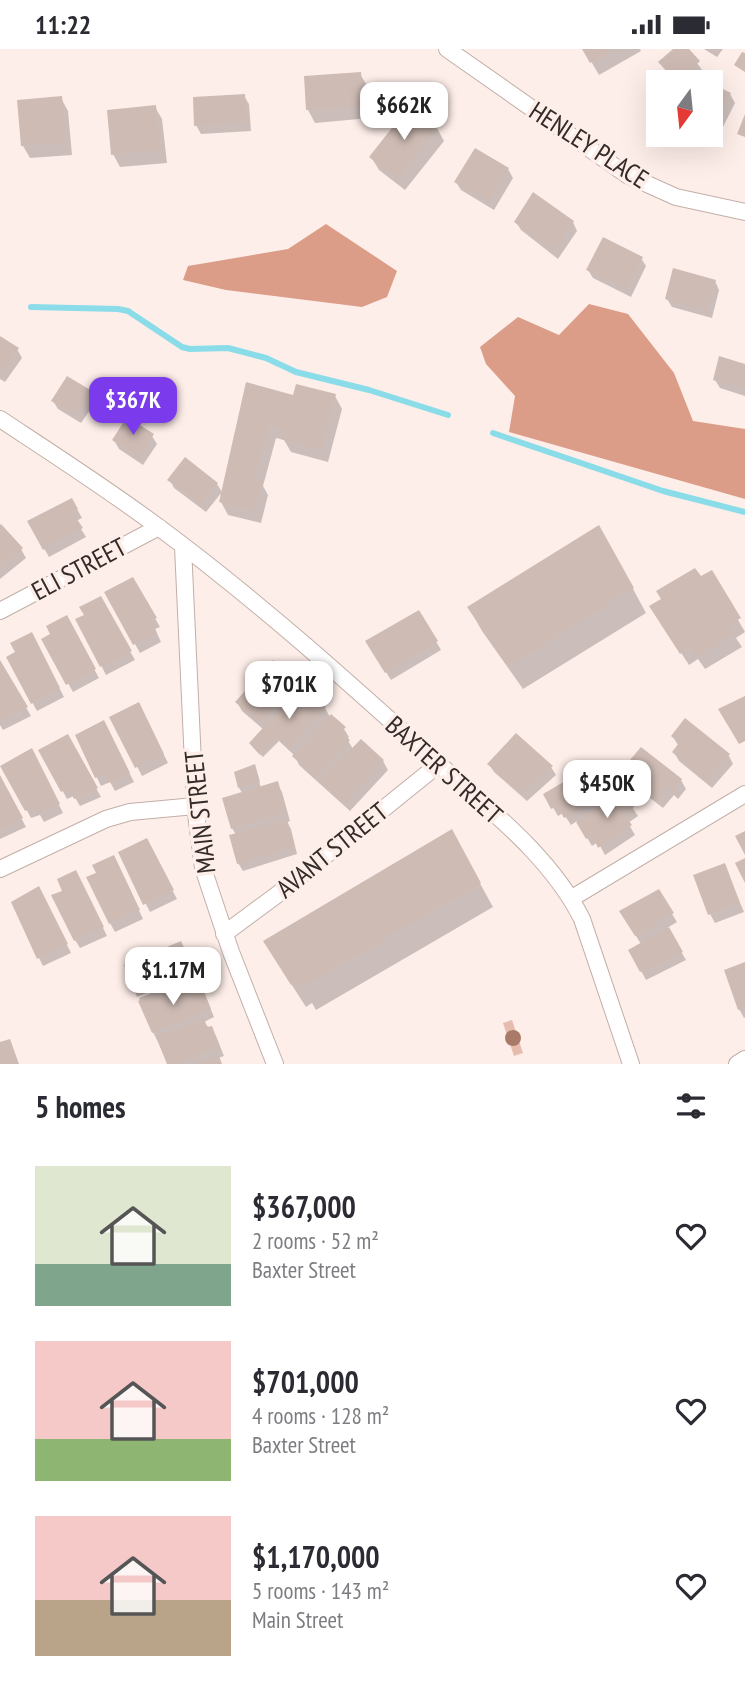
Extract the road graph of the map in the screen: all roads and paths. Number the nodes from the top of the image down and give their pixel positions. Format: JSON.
{"nodes":[{"id":1,"x":447,"y":49,"type":"edge"},
{"id":2,"x":745,"y":212,"type":"edge"},
{"id":3,"x":0,"y":419,"type":"edge"},
{"id":4,"x":159,"y":527,"type":"junction"},
{"id":5,"x":183,"y":547,"type":"junction"},
{"id":6,"x":0,"y":611,"type":"edge"},
{"id":7,"x":439,"y":764,"type":"junction"},
{"id":8,"x":745,"y":794,"type":"edge"},
{"id":9,"x":195,"y":806,"type":"junction"},
{"id":10,"x":0,"y":869,"type":"edge"},
{"id":11,"x":572,"y":898,"type":"junction"},
{"id":12,"x":224,"y":934,"type":"junction"},
{"id":13,"x":745,"y":1059,"type":"edge"},
{"id":14,"x":275,"y":1064,"type":"edge"},
{"id":15,"x":631,"y":1064,"type":"edge"},
{"id":16,"x":737,"y":1064,"type":"edge"}],
"edges":[{"from":1,"to":2,"type":"street","name":"HENLEY PLACE"},
{"from":3,"to":4,"type":"street","name":"BAXTER STREET"},
{"from":4,"to":5,"type":"street","name":"BAXTER STREET"},
{"from":4,"to":6,"type":"street","name":"ELI STREET"},
{"from":5,"to":7,"type":"street","name":"BAXTER STREET"},
{"from":5,"to":9,"type":"street","name":"MAIN STREET"},
{"from":7,"to":11,"type":"street","name":"BAXTER STREET"},
{"from":7,"to":12,"type":"street","name":"AVANT STREET"},
{"from":8,"to":11,"type":"street"},
{"from":9,"to":10,"type":"street"},
{"from":9,"to":12,"type":"street","name":"MAIN STREET"},
{"from":11,"to":15,"type":"street","name":"BAXTER STREET"},
{"from":12,"to":14,"type":"street","name":"MAIN STREET"},
{"from":13,"to":16,"type":"street"}]}
